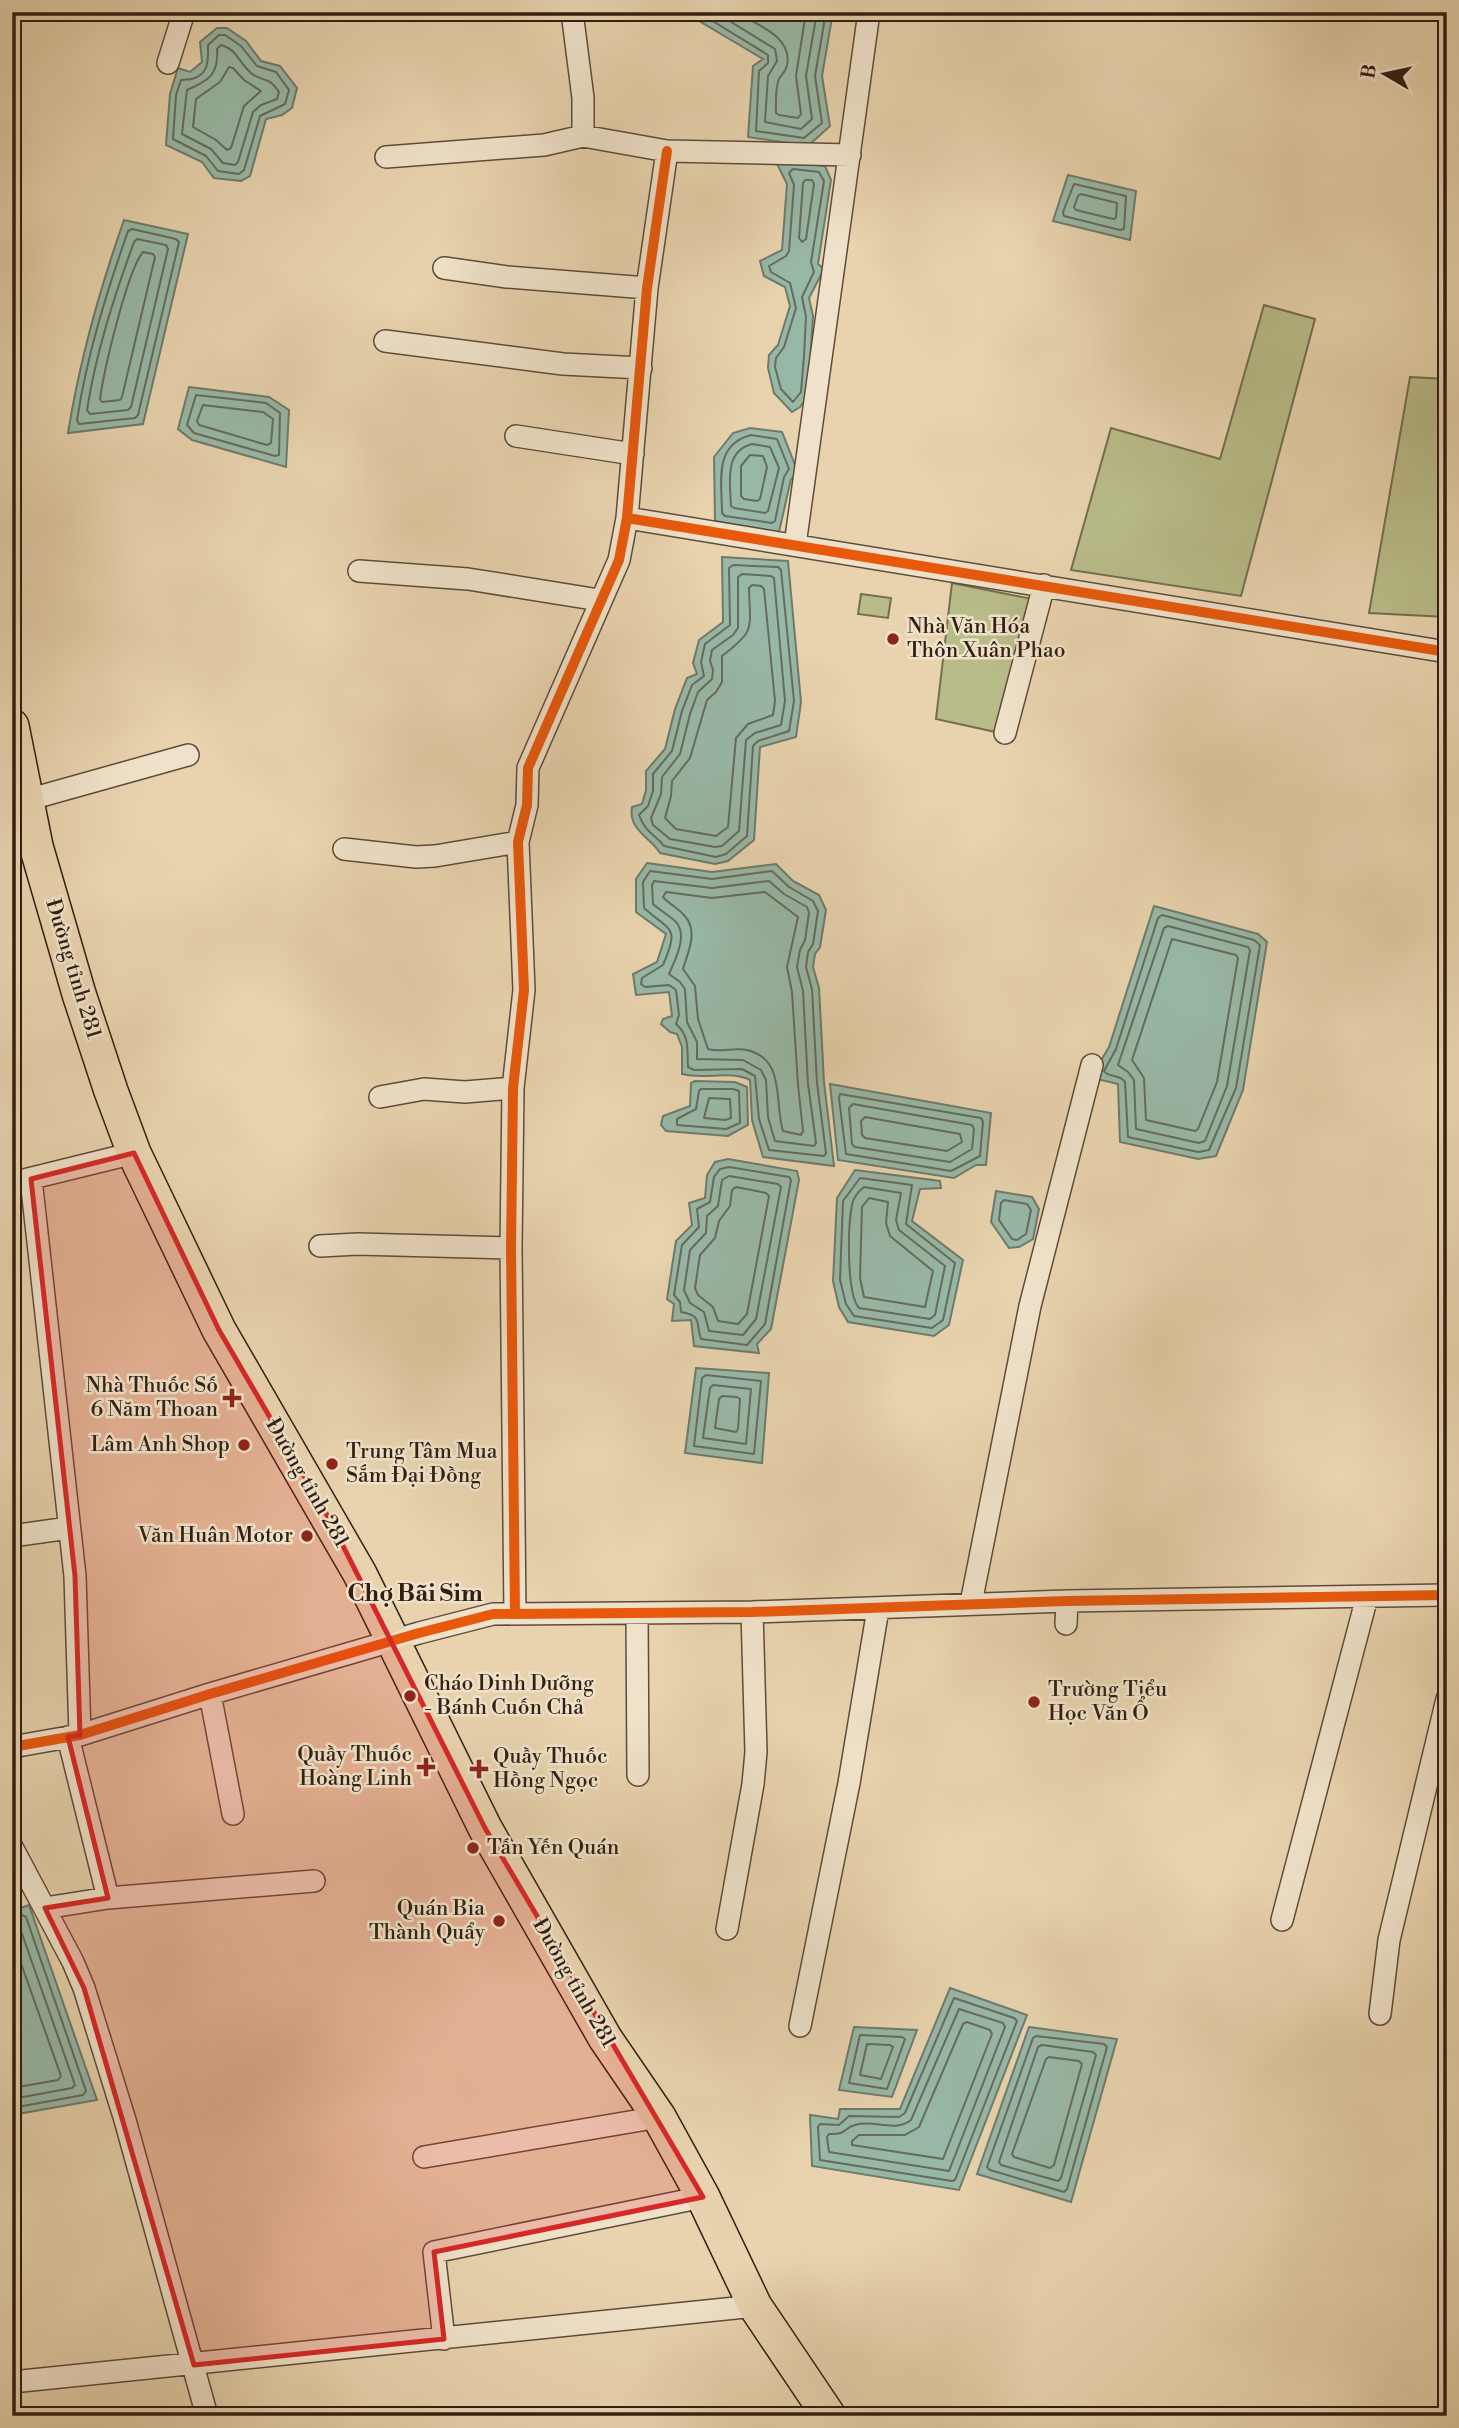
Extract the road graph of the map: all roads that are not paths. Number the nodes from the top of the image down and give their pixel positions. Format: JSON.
{"nodes":[{"id":1,"x":184,"y":12,"type":"edge"},
{"id":2,"x":572,"y":12,"type":"edge"},
{"id":3,"x":869,"y":12,"type":"edge"},
{"id":4,"x":168,"y":63,"type":"dead end"},
{"id":5,"x":583,"y":136,"type":"junction"},
{"id":6,"x":667,"y":151,"type":"junction"},
{"id":7,"x":850,"y":155,"type":"junction"},
{"id":8,"x":386,"y":157,"type":"dead end"},
{"id":9,"x":444,"y":268,"type":"dead end"},
{"id":10,"x":647,"y":288,"type":"junction"},
{"id":11,"x":385,"y":341,"type":"dead end"},
{"id":12,"x":641,"y":368,"type":"junction"},
{"id":13,"x":516,"y":436,"type":"dead end"},
{"id":14,"x":633,"y":454,"type":"junction"},
{"id":15,"x":627,"y":519,"type":"junction"},
{"id":16,"x":795,"y":545,"type":"junction"},
{"id":17,"x":359,"y":571,"type":"dead end"},
{"id":18,"x":1044,"y":585,"type":"junction"},
{"id":19,"x":599,"y":600,"type":"junction"},
{"id":20,"x":1447,"y":652,"type":"edge"},
{"id":21,"x":12,"y":726,"type":"edge"},
{"id":22,"x":1005,"y":733,"type":"dead end"},
{"id":23,"x":188,"y":755,"type":"dead end"},
{"id":24,"x":27,"y":800,"type":"junction"},
{"id":25,"x":518,"y":842,"type":"junction"},
{"id":26,"x":344,"y":849,"type":"dead end"},
{"id":27,"x":1092,"y":1065,"type":"dead end"},
{"id":28,"x":513,"y":1088,"type":"junction"},
{"id":29,"x":380,"y":1097,"type":"dead end"},
{"id":30,"x":134,"y":1153,"type":"junction"},
{"id":31,"x":22,"y":1181,"type":"edge"},
{"id":32,"x":320,"y":1246,"type":"dead end"},
{"id":33,"x":511,"y":1248,"type":"junction"},
{"id":34,"x":68,"y":1528,"type":"junction"},
{"id":35,"x":12,"y":1536,"type":"edge"},
{"id":36,"x":1447,"y":1595,"type":"edge"},
{"id":37,"x":1367,"y":1597,"type":"junction"},
{"id":38,"x":1068,"y":1601,"type":"junction"},
{"id":39,"x":971,"y":1603,"type":"junction"},
{"id":40,"x":878,"y":1609,"type":"junction"},
{"id":41,"x":752,"y":1612,"type":"junction"},
{"id":42,"x":637,"y":1613,"type":"junction"},
{"id":43,"x":515,"y":1614,"type":"junction"},
{"id":44,"x":1066,"y":1624,"type":"dead end"},
{"id":45,"x":393,"y":1641,"type":"junction"},
{"id":46,"x":210,"y":1694,"type":"junction"},
{"id":47,"x":1447,"y":1699,"type":"edge"},
{"id":48,"x":74,"y":1736,"type":"junction"},
{"id":49,"x":1443,"y":1736,"type":"edge"},
{"id":50,"x":12,"y":1747,"type":"edge"},
{"id":51,"x":638,"y":1775,"type":"dead end"},
{"id":52,"x":233,"y":1814,"type":"dead end"},
{"id":53,"x":12,"y":1847,"type":"edge"},
{"id":54,"x":314,"y":1881,"type":"dead end"},
{"id":55,"x":108,"y":1898,"type":"junction"},
{"id":56,"x":45,"y":1908,"type":"junction"},
{"id":57,"x":1282,"y":1920,"type":"dead end"},
{"id":58,"x":727,"y":1929,"type":"dead end"},
{"id":59,"x":1380,"y":2014,"type":"dead end"},
{"id":60,"x":800,"y":2026,"type":"dead end"},
{"id":61,"x":659,"y":2117,"type":"junction"},
{"id":62,"x":424,"y":2157,"type":"dead end"},
{"id":63,"x":703,"y":2197,"type":"junction"},
{"id":64,"x":755,"y":2306,"type":"junction"},
{"id":65,"x":444,"y":2339,"type":"junction"},
{"id":66,"x":194,"y":2365,"type":"junction"},
{"id":67,"x":12,"y":2382,"type":"edge"},
{"id":68,"x":819,"y":2413,"type":"edge"},
{"id":69,"x":207,"y":2416,"type":"edge"}],
"edges":[{"from":1,"to":4,"type":"street"},
{"from":2,"to":5,"type":"street"},
{"from":3,"to":7,"type":"street"},
{"from":5,"to":6,"type":"street"},
{"from":5,"to":8,"type":"street"},
{"from":6,"to":7,"type":"street"},
{"from":6,"to":10,"type":"street"},
{"from":7,"to":16,"type":"street"},
{"from":9,"to":10,"type":"street"},
{"from":10,"to":12,"type":"street"},
{"from":11,"to":12,"type":"street"},
{"from":12,"to":14,"type":"street"},
{"from":13,"to":14,"type":"street"},
{"from":14,"to":15,"type":"street"},
{"from":15,"to":16,"type":"street"},
{"from":15,"to":19,"type":"street"},
{"from":16,"to":18,"type":"street"},
{"from":17,"to":19,"type":"street"},
{"from":18,"to":20,"type":"street"},
{"from":18,"to":22,"type":"street"},
{"from":19,"to":25,"type":"street"},
{"from":21,"to":24,"type":"main road","name":"Đường tỉnh 281"},
{"from":23,"to":24,"type":"street"},
{"from":24,"to":30,"type":"main road","name":"Đường tỉnh 281"},
{"from":25,"to":26,"type":"street"},
{"from":25,"to":28,"type":"street"},
{"from":27,"to":39,"type":"street"},
{"from":28,"to":29,"type":"street"},
{"from":28,"to":33,"type":"street"},
{"from":30,"to":31,"type":"street"},
{"from":30,"to":45,"type":"main road","name":"Đường tỉnh 281"},
{"from":31,"to":34,"type":"street"},
{"from":32,"to":33,"type":"street"},
{"from":33,"to":43,"type":"street"},
{"from":34,"to":35,"type":"street"},
{"from":34,"to":48,"type":"street"},
{"from":36,"to":37,"type":"street"},
{"from":37,"to":38,"type":"street"},
{"from":37,"to":57,"type":"street"},
{"from":38,"to":39,"type":"street"},
{"from":38,"to":44,"type":"street"},
{"from":39,"to":40,"type":"street"},
{"from":40,"to":41,"type":"street"},
{"from":40,"to":60,"type":"street"},
{"from":41,"to":42,"type":"street"},
{"from":41,"to":58,"type":"street"},
{"from":42,"to":43,"type":"street"},
{"from":42,"to":51,"type":"street"},
{"from":43,"to":45,"type":"street"},
{"from":45,"to":46,"type":"street"},
{"from":45,"to":61,"type":"main road","name":"Đường tỉnh 281"},
{"from":46,"to":48,"type":"street"},
{"from":46,"to":52,"type":"street"},
{"from":47,"to":49,"type":"street"},
{"from":48,"to":50,"type":"street"},
{"from":48,"to":55,"type":"street"},
{"from":49,"to":59,"type":"street"},
{"from":53,"to":56,"type":"street"},
{"from":54,"to":55,"type":"street"},
{"from":55,"to":56,"type":"street"},
{"from":56,"to":66,"type":"street"},
{"from":61,"to":62,"type":"street"},
{"from":61,"to":63,"type":"main road","name":"Đường tỉnh 281"},
{"from":63,"to":64,"type":"main road","name":"Đường tỉnh 281"},
{"from":63,"to":65,"type":"street"},
{"from":64,"to":65,"type":"street"},
{"from":64,"to":68,"type":"main road","name":"Đường tỉnh 281"},
{"from":65,"to":66,"type":"street"},
{"from":66,"to":67,"type":"street"},
{"from":66,"to":69,"type":"street"}]}
